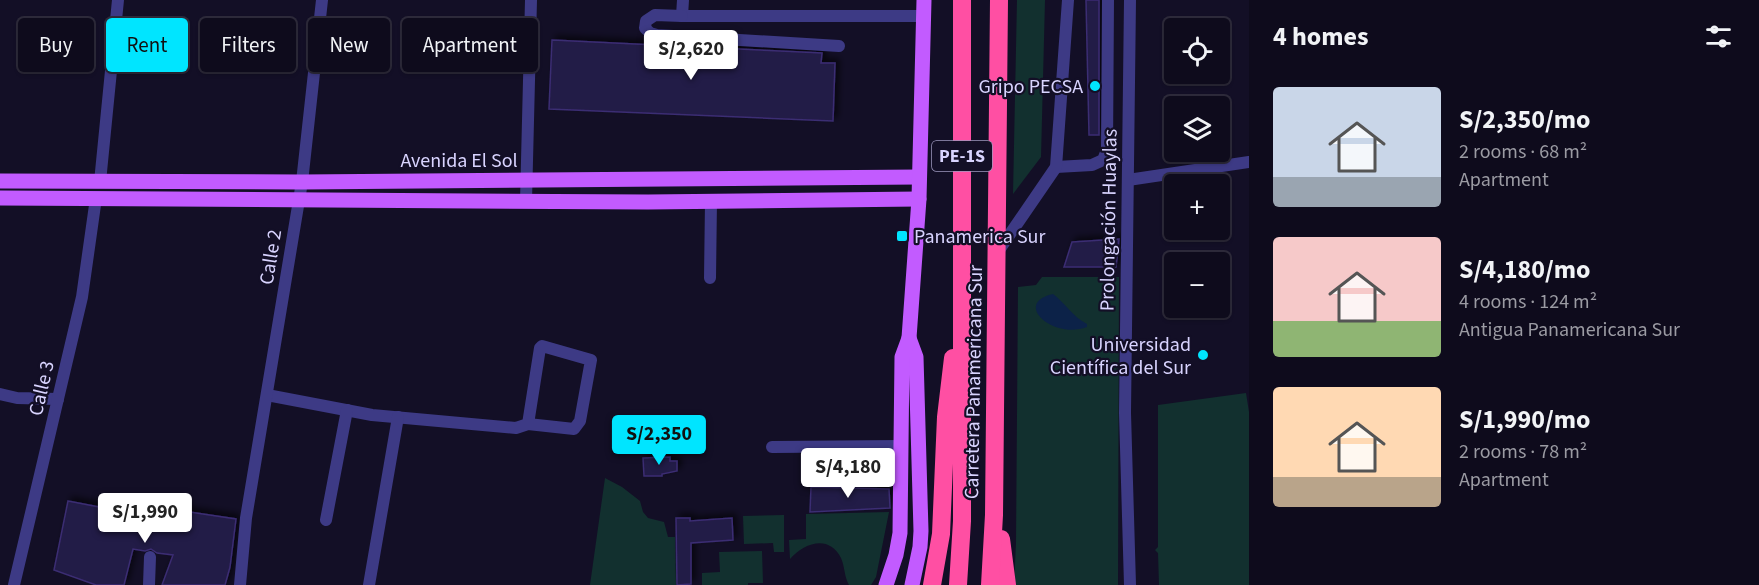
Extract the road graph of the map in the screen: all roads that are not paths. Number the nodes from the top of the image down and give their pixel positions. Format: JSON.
{"nodes":[{"id":1,"x":118,"y":0,"type":"edge"},
{"id":2,"x":322,"y":0,"type":"edge"},
{"id":3,"x":531,"y":0,"type":"edge"},
{"id":4,"x":683,"y":0,"type":"edge"},
{"id":5,"x":924,"y":0,"type":"edge"},
{"id":6,"x":962,"y":0,"type":"edge"},
{"id":7,"x":999,"y":0,"type":"edge"},
{"id":8,"x":1068,"y":0,"type":"edge"},
{"id":9,"x":1108,"y":0,"type":"edge"},
{"id":10,"x":1130,"y":0,"type":"edge"},
{"id":11,"x":682,"y":16,"type":"junction"},
{"id":12,"x":924,"y":16,"type":"junction"},
{"id":13,"x":839,"y":46,"type":"dead end"},
{"id":14,"x":1249,"y":162,"type":"edge"},
{"id":15,"x":1056,"y":167,"type":"junction"},
{"id":16,"x":919,"y":177,"type":"junction"},
{"id":17,"x":527,"y":180,"type":"junction"},
{"id":18,"x":1128,"y":180,"type":"junction"},
{"id":19,"x":0,"y":181,"type":"edge"},
{"id":20,"x":100,"y":182,"type":"junction"},
{"id":21,"x":302,"y":182,"type":"junction"},
{"id":22,"x":0,"y":198,"type":"edge"},
{"id":23,"x":96,"y":198,"type":"junction"},
{"id":24,"x":919,"y":199,"type":"junction"},
{"id":25,"x":299,"y":201,"type":"junction"},
{"id":26,"x":526,"y":201,"type":"junction"},
{"id":27,"x":711,"y":201,"type":"junction"},
{"id":28,"x":997,"y":253,"type":"junction"},
{"id":29,"x":710,"y":278,"type":"dead end"},
{"id":30,"x":962,"y":312,"type":"junction"},
{"id":31,"x":909,"y":338,"type":"junction"},
{"id":32,"x":0,"y":394,"type":"edge"},
{"id":33,"x":267,"y":395,"type":"junction"},
{"id":34,"x":58,"y":399,"type":"junction"},
{"id":35,"x":346,"y":410,"type":"junction"},
{"id":36,"x":398,"y":417,"type":"junction"},
{"id":37,"x":528,"y":424,"type":"junction"},
{"id":38,"x":902,"y":446,"type":"junction"},
{"id":39,"x":772,"y":447,"type":"dead end"},
{"id":40,"x":994,"y":515,"type":"junction"},
{"id":41,"x":326,"y":520,"type":"dead end"},
{"id":42,"x":150,"y":557,"type":"dead end"},
{"id":43,"x":14,"y":585,"type":"edge"},
{"id":44,"x":149,"y":585,"type":"edge"},
{"id":45,"x":240,"y":585,"type":"edge"},
{"id":46,"x":369,"y":585,"type":"edge"},
{"id":47,"x":886,"y":585,"type":"edge"},
{"id":48,"x":912,"y":585,"type":"edge"},
{"id":49,"x":932,"y":585,"type":"edge"},
{"id":50,"x":958,"y":585,"type":"edge"},
{"id":51,"x":990,"y":585,"type":"edge"},
{"id":52,"x":1007,"y":585,"type":"edge"},
{"id":53,"x":1130,"y":585,"type":"edge"}],
"edges":[{"from":1,"to":20,"type":"street"},
{"from":2,"to":21,"type":"street","name":"Calle 2"},
{"from":3,"to":17,"type":"street"},
{"from":4,"to":11,"type":"street"},
{"from":5,"to":12,"type":"main road"},
{"from":6,"to":30,"type":"highway","name":"Carretera Panamericana Sur","number":"PE-1S"},
{"from":7,"to":28,"type":"highway","name":"Carretera Panamericana Sur","number":"PE-1S"},
{"from":8,"to":15,"type":"street"},
{"from":9,"to":15,"type":"street"},
{"from":10,"to":18,"type":"street","name":"Prolongación Huaylas"},
{"from":11,"to":12,"type":"street"},
{"from":11,"to":13,"type":"street"},
{"from":12,"to":16,"type":"main road"},
{"from":14,"to":18,"type":"street"},
{"from":15,"to":28,"type":"street"},
{"from":16,"to":17,"type":"main road","name":"Avenida El Sol"},
{"from":16,"to":24,"type":"main road"},
{"from":17,"to":21,"type":"main road","name":"Avenida El Sol"},
{"from":17,"to":26,"type":"street"},
{"from":18,"to":53,"type":"street","name":"Prolongación Huaylas"},
{"from":19,"to":20,"type":"main road","name":"Avenida El Sol"},
{"from":20,"to":21,"type":"main road","name":"Avenida El Sol"},
{"from":21,"to":25,"type":"street","name":"Calle 2"},
{"from":22,"to":23,"type":"main road","name":"Avenida El Sol"},
{"from":23,"to":25,"type":"main road","name":"Avenida El Sol"},
{"from":23,"to":34,"type":"street","name":"Calle 3"},
{"from":24,"to":27,"type":"main road","name":"Avenida El Sol"},
{"from":24,"to":31,"type":"main road"},
{"from":25,"to":26,"type":"main road","name":"Avenida El Sol"},
{"from":25,"to":33,"type":"street","name":"Calle 2"},
{"from":26,"to":27,"type":"main road","name":"Avenida El Sol"},
{"from":27,"to":29,"type":"street"},
{"from":28,"to":40,"type":"highway","name":"Carretera Panamericana Sur","number":"PE-1S"},
{"from":30,"to":49,"type":"highway"},
{"from":30,"to":50,"type":"highway","name":"Carretera Panamericana Sur","number":"PE-1S"},
{"from":31,"to":38,"type":"main road"},
{"from":31,"to":48,"type":"main road"},
{"from":32,"to":34,"type":"street"},
{"from":33,"to":35,"type":"street"},
{"from":33,"to":45,"type":"street","name":"Calle 2"},
{"from":34,"to":43,"type":"street","name":"Calle 3"},
{"from":35,"to":36,"type":"street"},
{"from":35,"to":41,"type":"street"},
{"from":36,"to":37,"type":"street"},
{"from":36,"to":46,"type":"street"},
{"from":37,"to":37,"type":"street"},
{"from":38,"to":39,"type":"street"},
{"from":38,"to":47,"type":"main road"},
{"from":40,"to":51,"type":"highway","name":"Carretera Panamericana Sur","number":"PE-1S"},
{"from":40,"to":52,"type":"highway"},
{"from":42,"to":44,"type":"street"}]}
